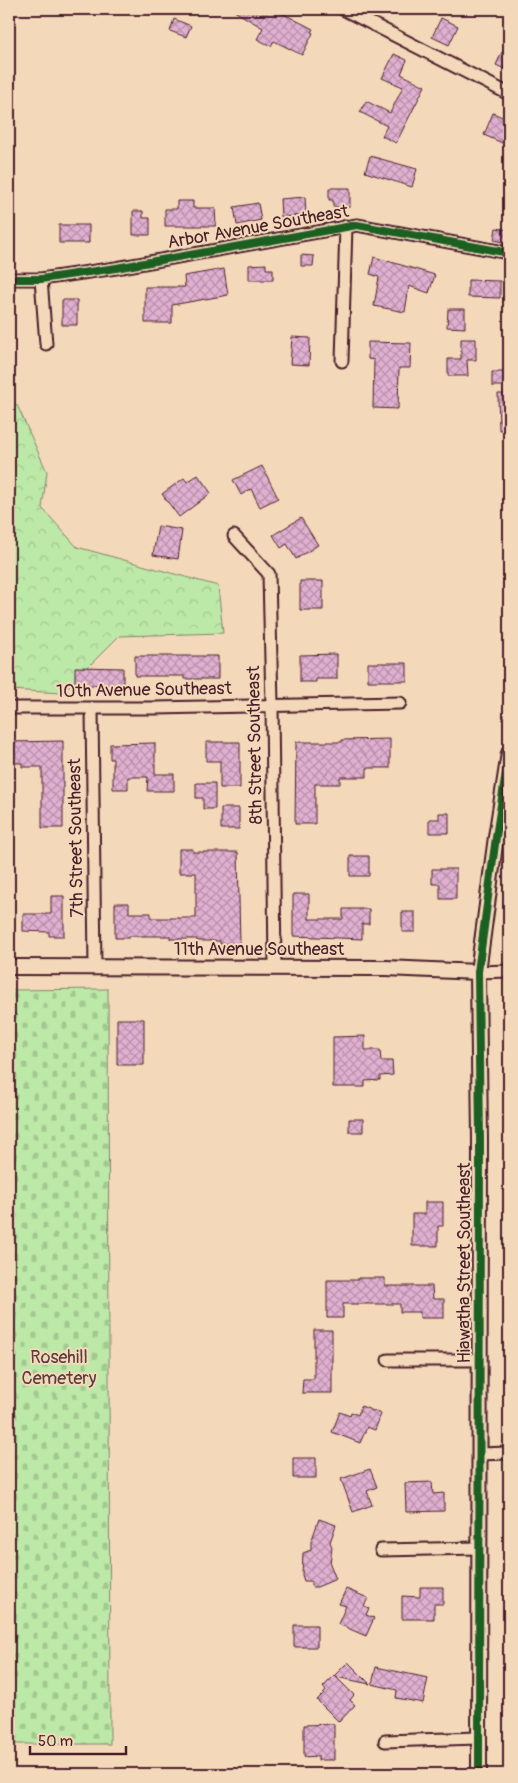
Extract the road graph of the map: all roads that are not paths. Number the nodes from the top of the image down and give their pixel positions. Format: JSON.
{"nodes":[{"id":1,"x":343,"y":9,"type":"edge"},
{"id":2,"x":509,"y":94,"type":"edge"},
{"id":3,"x":346,"y":226,"type":"junction"},
{"id":4,"x":509,"y":253,"type":"edge"},
{"id":5,"x":9,"y":279,"type":"edge"},
{"id":6,"x":41,"y":279,"type":"junction"},
{"id":7,"x":46,"y":344,"type":"dead end"},
{"id":8,"x":342,"y":361,"type":"dead end"},
{"id":9,"x":234,"y":536,"type":"dead end"},
{"id":10,"x":400,"y":702,"type":"dead end"},
{"id":11,"x":272,"y":705,"type":"junction"},
{"id":12,"x":9,"y":708,"type":"edge"},
{"id":13,"x":92,"y":708,"type":"junction"},
{"id":14,"x":509,"y":753,"type":"edge"},
{"id":15,"x":9,"y":967,"type":"edge"},
{"id":16,"x":95,"y":968,"type":"junction"},
{"id":17,"x":275,"y":968,"type":"junction"},
{"id":18,"x":509,"y":971,"type":"edge"},
{"id":19,"x":478,"y":972,"type":"junction"},
{"id":20,"x":388,"y":1360,"type":"dead end"},
{"id":21,"x":479,"y":1360,"type":"junction"},
{"id":22,"x":509,"y":1453,"type":"edge"},
{"id":23,"x":479,"y":1454,"type":"junction"},
{"id":24,"x":478,"y":1548,"type":"junction"},
{"id":25,"x":381,"y":1550,"type":"dead end"},
{"id":26,"x":478,"y":1738,"type":"junction"},
{"id":27,"x":385,"y":1741,"type":"dead end"},
{"id":28,"x":479,"y":1774,"type":"edge"}],
"edges":[{"from":1,"to":2,"type":"street"},
{"from":3,"to":4,"type":"street","name":"Arbor Avenue Southeast"},
{"from":3,"to":6,"type":"street","name":"Arbor Avenue Southeast"},
{"from":3,"to":8,"type":"street"},
{"from":5,"to":6,"type":"street","name":"Arbor Avenue Southeast"},
{"from":6,"to":7,"type":"street"},
{"from":9,"to":11,"type":"street","name":"8th Street Southeast"},
{"from":10,"to":11,"type":"street","name":"10th Avenue Southeast"},
{"from":11,"to":13,"type":"street","name":"10th Avenue Southeast"},
{"from":11,"to":17,"type":"street","name":"8th Street Southeast"},
{"from":12,"to":13,"type":"street","name":"10th Avenue Southeast"},
{"from":13,"to":16,"type":"street","name":"7th Street Southeast"},
{"from":14,"to":19,"type":"street","name":"Hiawatha Street Southeast"},
{"from":15,"to":16,"type":"street","name":"11th Avenue Southeast"},
{"from":16,"to":17,"type":"street","name":"11th Avenue Southeast"},
{"from":17,"to":19,"type":"street","name":"11th Avenue Southeast"},
{"from":18,"to":19,"type":"street","name":"11th Avenue Southeast"},
{"from":19,"to":21,"type":"street","name":"Hiawatha Street Southeast"},
{"from":20,"to":21,"type":"street"},
{"from":21,"to":23,"type":"street","name":"Hiawatha Street Southeast"},
{"from":22,"to":23,"type":"street"},
{"from":23,"to":24,"type":"street","name":"Hiawatha Street Southeast"},
{"from":24,"to":25,"type":"street"},
{"from":24,"to":26,"type":"street","name":"Hiawatha Street Southeast"},
{"from":26,"to":27,"type":"street"},
{"from":26,"to":28,"type":"street","name":"Hiawatha Street Southeast"}]}
